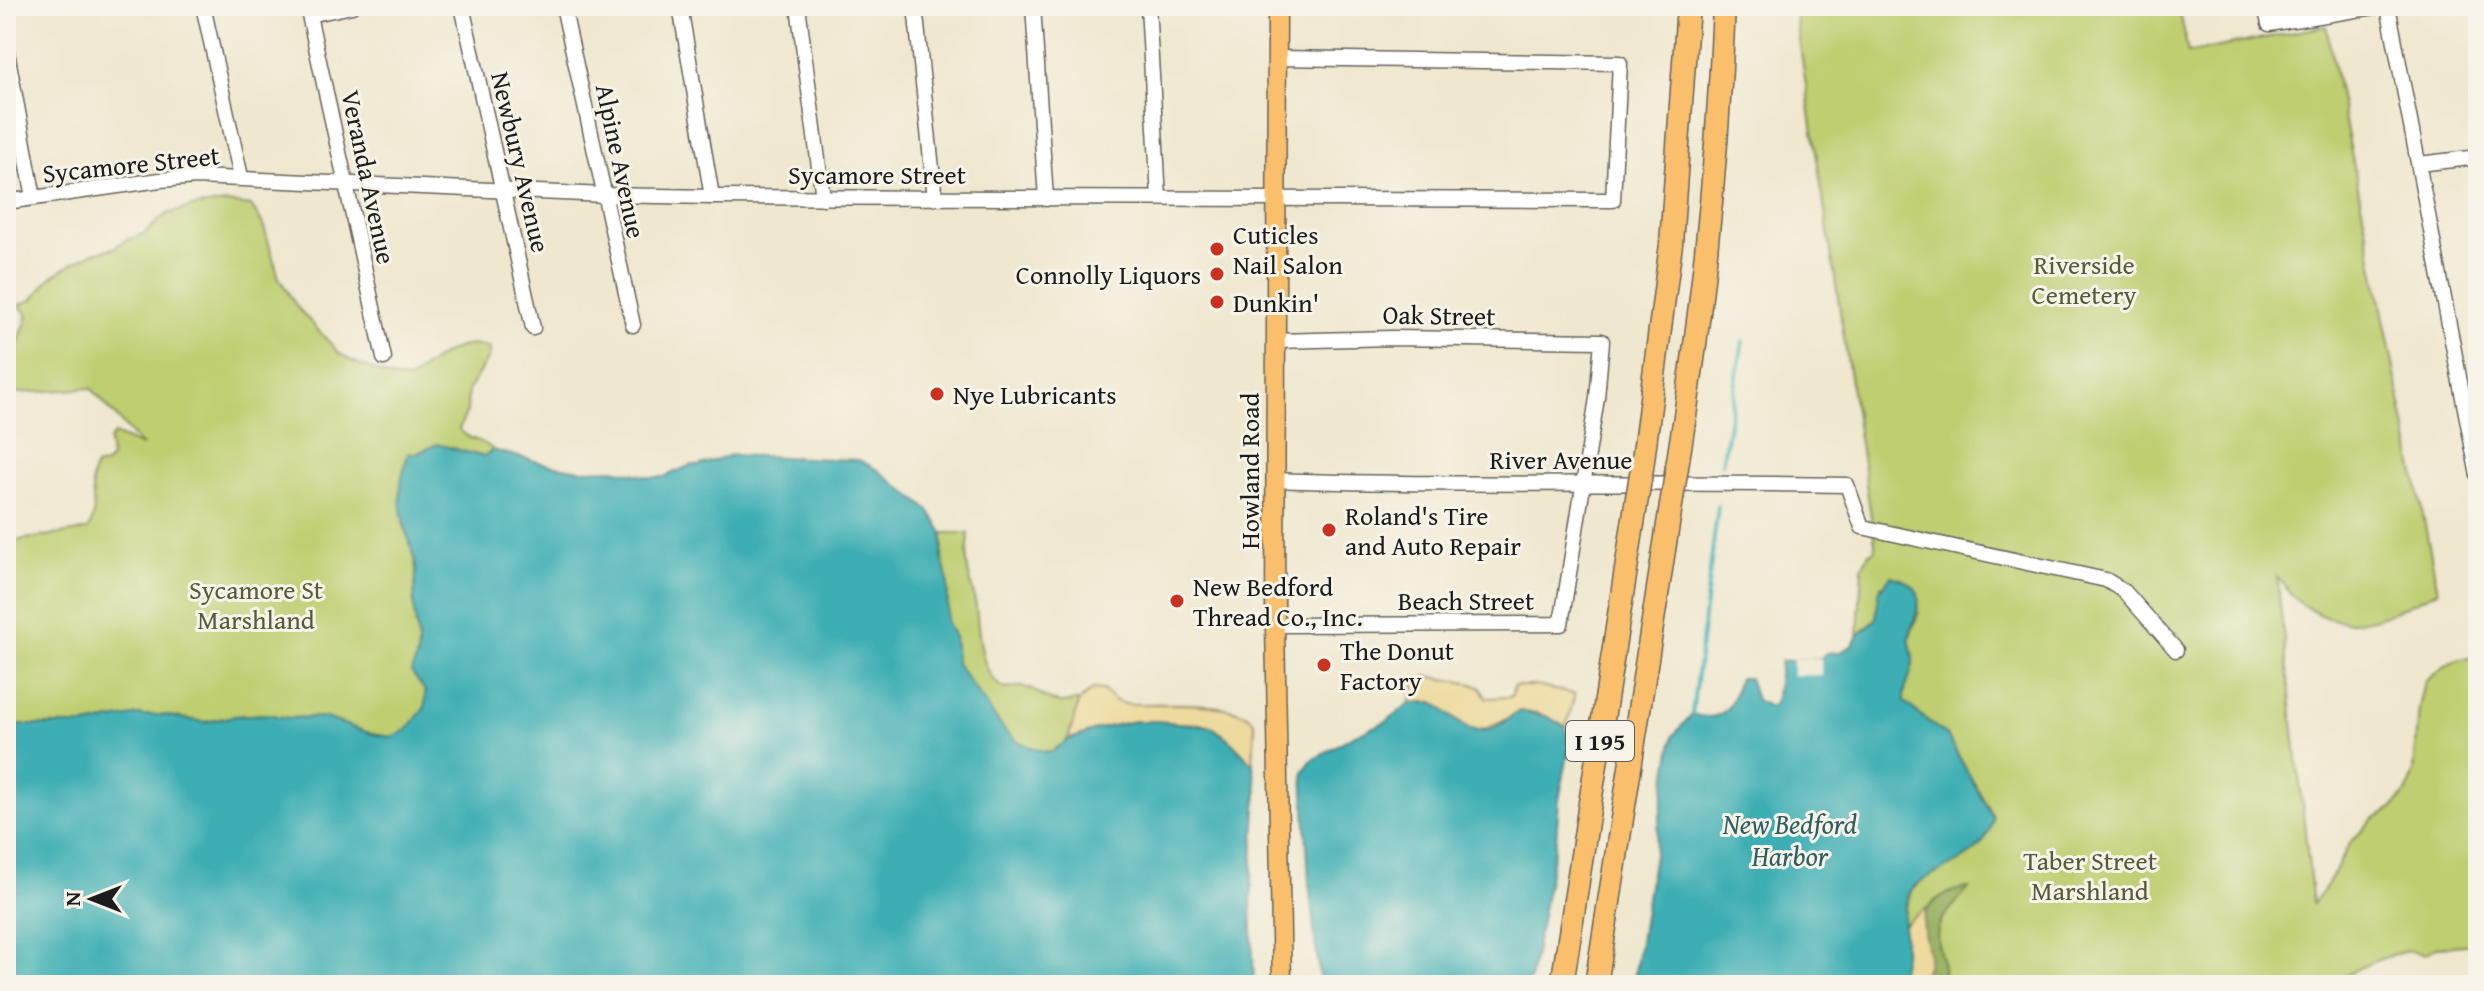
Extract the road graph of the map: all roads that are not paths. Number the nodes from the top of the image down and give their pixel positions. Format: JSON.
{"nodes":[{"id":1,"x":203,"y":6,"type":"edge"},
{"id":2,"x":352,"y":6,"type":"edge"},
{"id":3,"x":462,"y":6,"type":"edge"},
{"id":4,"x":563,"y":6,"type":"edge"},
{"id":5,"x":680,"y":6,"type":"edge"},
{"id":6,"x":798,"y":6,"type":"edge"},
{"id":7,"x":915,"y":6,"type":"edge"},
{"id":8,"x":1033,"y":6,"type":"edge"},
{"id":9,"x":1148,"y":6,"type":"edge"},
{"id":10,"x":1277,"y":6,"type":"edge"},
{"id":11,"x":1688,"y":6,"type":"edge"},
{"id":12,"x":1724,"y":6,"type":"edge"},
{"id":13,"x":2265,"y":6,"type":"edge"},
{"id":14,"x":2381,"y":6,"type":"edge"},
{"id":15,"x":2388,"y":6,"type":"edge"},
{"id":16,"x":308,"y":10,"type":"edge"},
{"id":17,"x":6,"y":47,"type":"edge"},
{"id":18,"x":1276,"y":58,"type":"junction"},
{"id":19,"x":2478,"y":157,"type":"edge"},
{"id":20,"x":2419,"y":164,"type":"junction"},
{"id":21,"x":241,"y":177,"type":"junction"},
{"id":22,"x":345,"y":183,"type":"junction"},
{"id":23,"x":503,"y":191,"type":"junction"},
{"id":24,"x":605,"y":195,"type":"junction"},
{"id":25,"x":712,"y":197,"type":"junction"},
{"id":26,"x":1276,"y":197,"type":"junction"},
{"id":27,"x":34,"y":198,"type":"junction"},
{"id":28,"x":823,"y":198,"type":"junction"},
{"id":29,"x":935,"y":198,"type":"junction"},
{"id":30,"x":1159,"y":198,"type":"junction"},
{"id":31,"x":1046,"y":199,"type":"junction"},
{"id":32,"x":6,"y":202,"type":"edge"},
{"id":33,"x":633,"y":325,"type":"dead end"},
{"id":34,"x":533,"y":328,"type":"dead end"},
{"id":35,"x":1276,"y":341,"type":"junction"},
{"id":36,"x":384,"y":358,"type":"dead end"},
{"id":37,"x":2478,"y":476,"type":"edge"},
{"id":38,"x":1275,"y":480,"type":"junction"},
{"id":39,"x":1581,"y":482,"type":"junction"},
{"id":40,"x":1275,"y":625,"type":"junction"},
{"id":41,"x":2176,"y":650,"type":"dead end"},
{"id":42,"x":1282,"y":985,"type":"edge"},
{"id":43,"x":1562,"y":985,"type":"edge"},
{"id":44,"x":1596,"y":985,"type":"edge"}],
"edges":[{"from":1,"to":21,"type":"street"},
{"from":2,"to":16,"type":"street"},
{"from":3,"to":23,"type":"street","name":"Newbury Avenue"},
{"from":4,"to":24,"type":"street","name":"Alpine Avenue"},
{"from":5,"to":25,"type":"street"},
{"from":6,"to":28,"type":"street"},
{"from":7,"to":29,"type":"street"},
{"from":8,"to":31,"type":"street"},
{"from":9,"to":30,"type":"street"},
{"from":10,"to":18,"type":"main road","name":"Howland Road"},
{"from":11,"to":43,"type":"highway","number":"I 195","bridge":true},
{"from":12,"to":44,"type":"highway","number":"I 195","bridge":true},
{"from":13,"to":14,"type":"street"},
{"from":15,"to":20,"type":"street"},
{"from":16,"to":22,"type":"street","name":"Veranda Avenue"},
{"from":17,"to":27,"type":"street"},
{"from":18,"to":26,"type":"main road","name":"Howland Road"},
{"from":18,"to":26,"type":"street","name":"Sycamore Street"},
{"from":19,"to":20,"type":"street"},
{"from":20,"to":37,"type":"street"},
{"from":21,"to":22,"type":"street","name":"Sycamore Street"},
{"from":21,"to":27,"type":"street","name":"Sycamore Street"},
{"from":22,"to":23,"type":"street","name":"Sycamore Street"},
{"from":22,"to":36,"type":"street","name":"Veranda Avenue"},
{"from":23,"to":24,"type":"street","name":"Sycamore Street"},
{"from":23,"to":34,"type":"street","name":"Newbury Avenue"},
{"from":24,"to":25,"type":"street","name":"Sycamore Street"},
{"from":24,"to":33,"type":"street","name":"Alpine Avenue"},
{"from":25,"to":28,"type":"street","name":"Sycamore Street"},
{"from":26,"to":30,"type":"street","name":"Sycamore Street"},
{"from":26,"to":35,"type":"main road","name":"Howland Road"},
{"from":27,"to":32,"type":"street","name":"Sycamore Street"},
{"from":28,"to":29,"type":"street","name":"Sycamore Street"},
{"from":29,"to":31,"type":"street","name":"Sycamore Street"},
{"from":30,"to":31,"type":"street","name":"Sycamore Street"},
{"from":35,"to":38,"type":"main road","name":"Howland Road"},
{"from":35,"to":39,"type":"street","name":"Oak Street"},
{"from":38,"to":39,"type":"street","name":"River Avenue"},
{"from":38,"to":40,"type":"main road","name":"Howland Road"},
{"from":39,"to":40,"type":"street","name":"Beach Street"},
{"from":39,"to":41,"type":"street","name":"River Avenue"},
{"from":40,"to":42,"type":"main road","name":"Howland Road"}]}
